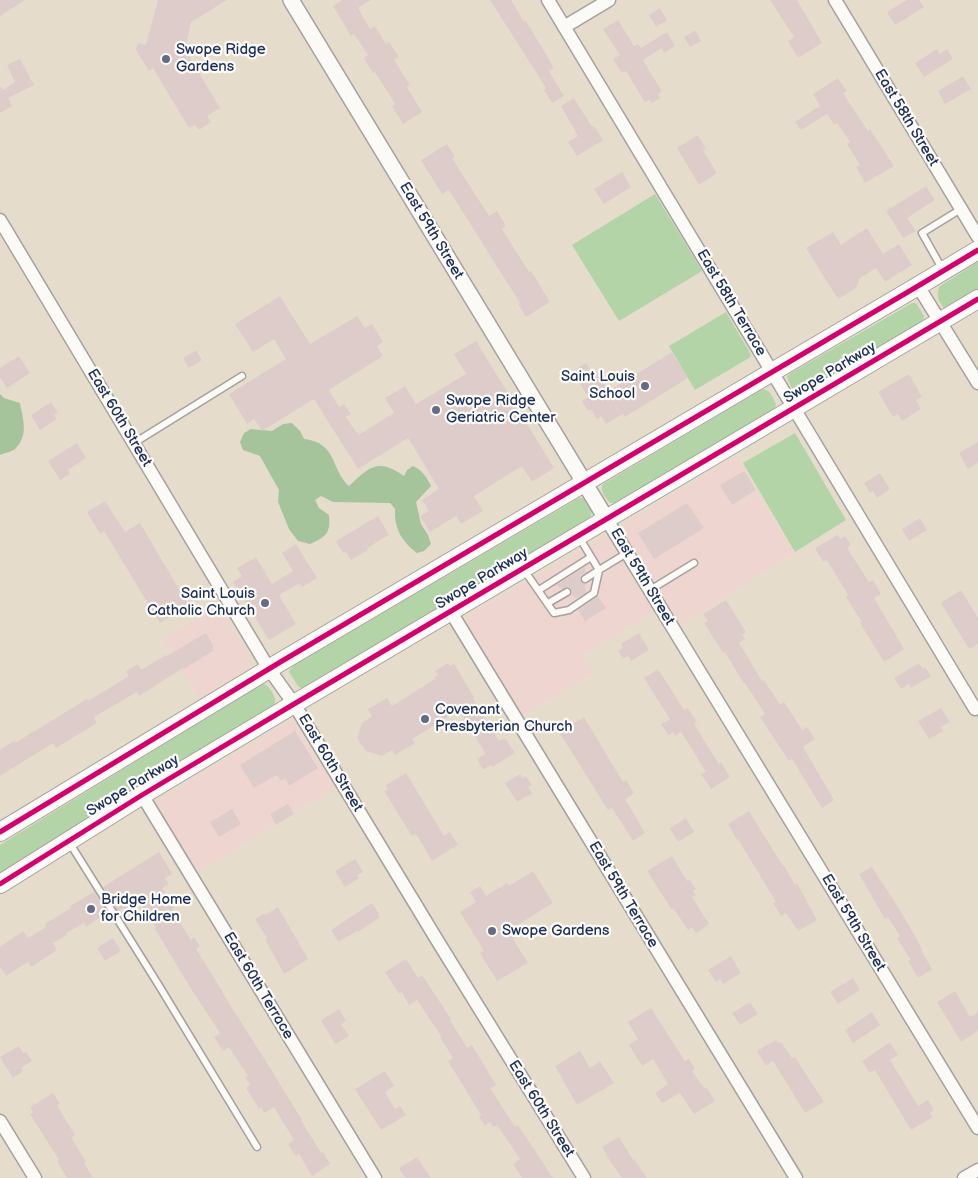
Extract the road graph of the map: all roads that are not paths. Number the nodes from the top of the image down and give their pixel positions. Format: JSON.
{"nodes":[{"id":1,"x":291,"y":0,"type":"edge"},
{"id":2,"x":548,"y":0,"type":"edge"},
{"id":3,"x":608,"y":0,"type":"edge"},
{"id":4,"x":835,"y":0,"type":"edge"},
{"id":5,"x":564,"y":27,"type":"junction"},
{"id":6,"x":961,"y":209,"type":"junction"},
{"id":7,"x":0,"y":220,"type":"edge"},
{"id":8,"x":978,"y":237,"type":"edge"},
{"id":9,"x":978,"y":250,"type":"edge"},
{"id":10,"x":944,"y":271,"type":"junction"},
{"id":11,"x":918,"y":286,"type":"junction"},
{"id":12,"x":978,"y":299,"type":"edge"},
{"id":13,"x":940,"y":322,"type":"junction"},
{"id":14,"x":772,"y":371,"type":"junction"},
{"id":15,"x":242,"y":376,"type":"dead end"},
{"id":16,"x":978,"y":383,"type":"edge"},
{"id":17,"x":794,"y":409,"type":"junction"},
{"id":18,"x":134,"y":443,"type":"junction"},
{"id":19,"x":584,"y":483,"type":"junction"},
{"id":20,"x":607,"y":520,"type":"junction"},
{"id":21,"x":579,"y":536,"type":"junction"},
{"id":22,"x":627,"y":553,"type":"junction"},
{"id":23,"x":591,"y":557,"type":"junction"},
{"id":24,"x":694,"y":564,"type":"dead end"},
{"id":25,"x":524,"y":568,"type":"junction"},
{"id":26,"x":599,"y":570,"type":"junction"},
{"id":27,"x":585,"y":579,"type":"dead end"},
{"id":28,"x":538,"y":590,"type":"junction"},
{"id":29,"x":650,"y":590,"type":"junction"},
{"id":30,"x":567,"y":592,"type":"dead end"},
{"id":31,"x":548,"y":603,"type":"junction"},
{"id":32,"x":451,"y":612,"type":"junction"},
{"id":33,"x":269,"y":669,"type":"junction"},
{"id":34,"x":294,"y":704,"type":"junction"},
{"id":35,"x":975,"y":709,"type":"dead end"},
{"id":36,"x":142,"y":795,"type":"junction"},
{"id":37,"x":0,"y":832,"type":"edge"},
{"id":38,"x":69,"y":841,"type":"junction"},
{"id":39,"x":0,"y":884,"type":"edge"},
{"id":40,"x":0,"y":1121,"type":"edge"},
{"id":41,"x":978,"y":1128,"type":"edge"},
{"id":42,"x":257,"y":1148,"type":"dead end"},
{"id":43,"x":978,"y":1170,"type":"edge"},
{"id":44,"x":35,"y":1178,"type":"edge"},
{"id":45,"x":375,"y":1178,"type":"edge"},
{"id":46,"x":584,"y":1178,"type":"edge"},
{"id":47,"x":796,"y":1178,"type":"edge"},
{"id":48,"x":964,"y":1178,"type":"edge"}],
"edges":[{"from":1,"to":19,"type":"street","name":"East 59th Street"},
{"from":2,"to":5,"type":"street","name":"East 58th Terrace"},
{"from":3,"to":5,"type":"street"},
{"from":4,"to":6,"type":"street","name":"East 58th Street"},
{"from":5,"to":14,"type":"street","name":"East 58th Terrace"},
{"from":6,"to":8,"type":"street","name":"East 58th Street"},
{"from":6,"to":10,"type":"lane"},
{"from":7,"to":18,"type":"street","name":"East 60th Street"},
{"from":9,"to":10,"type":"main road","name":"Swope Parkway"},
{"from":10,"to":11,"type":"main road","name":"Swope Parkway"},
{"from":11,"to":13,"type":"street"},
{"from":11,"to":14,"type":"main road","name":"Swope Parkway"},
{"from":12,"to":13,"type":"main road","name":"Swope Parkway"},
{"from":13,"to":16,"type":"street"},
{"from":13,"to":17,"type":"main road","name":"Swope Parkway"},
{"from":14,"to":17,"type":"street","name":"East 58th Terrace"},
{"from":14,"to":19,"type":"main road","name":"Swope Parkway"},
{"from":15,"to":18,"type":"lane"},
{"from":17,"to":20,"type":"main road","name":"Swope Parkway"},
{"from":17,"to":35,"type":"street","name":"East 58th Terrace"},
{"from":18,"to":33,"type":"street","name":"East 60th Street"},
{"from":19,"to":20,"type":"street","name":"East 59th Street"},
{"from":19,"to":33,"type":"main road","name":"Swope Parkway"},
{"from":20,"to":21,"type":"main road","name":"Swope Parkway"},
{"from":20,"to":22,"type":"street","name":"East 59th Street"},
{"from":21,"to":23,"type":"lane"},
{"from":21,"to":25,"type":"main road","name":"Swope Parkway"},
{"from":22,"to":26,"type":"lane"},
{"from":22,"to":29,"type":"street","name":"East 59th Street"},
{"from":23,"to":26,"type":"lane"},
{"from":23,"to":28,"type":"lane"},
{"from":24,"to":29,"type":"lane"},
{"from":25,"to":28,"type":"lane"},
{"from":25,"to":32,"type":"main road","name":"Swope Parkway"},
{"from":26,"to":27,"type":"lane"},
{"from":26,"to":31,"type":"lane"},
{"from":28,"to":31,"type":"lane"},
{"from":29,"to":41,"type":"street","name":"East 59th Street"},
{"from":30,"to":31,"type":"lane"},
{"from":32,"to":34,"type":"main road","name":"Swope Parkway"},
{"from":32,"to":47,"type":"street","name":"East 59th Terrace"},
{"from":33,"to":34,"type":"street","name":"East 60th Street"},
{"from":33,"to":37,"type":"main road","name":"Swope Parkway"},
{"from":34,"to":36,"type":"main road","name":"Swope Parkway"},
{"from":34,"to":46,"type":"street","name":"East 60th Street"},
{"from":36,"to":38,"type":"main road","name":"Swope Parkway"},
{"from":36,"to":45,"type":"street","name":"East 60th Terrace"},
{"from":38,"to":39,"type":"main road","name":"Swope Parkway"},
{"from":38,"to":42,"type":"lane"},
{"from":40,"to":44,"type":"street"},
{"from":43,"to":48,"type":"street"}]}
